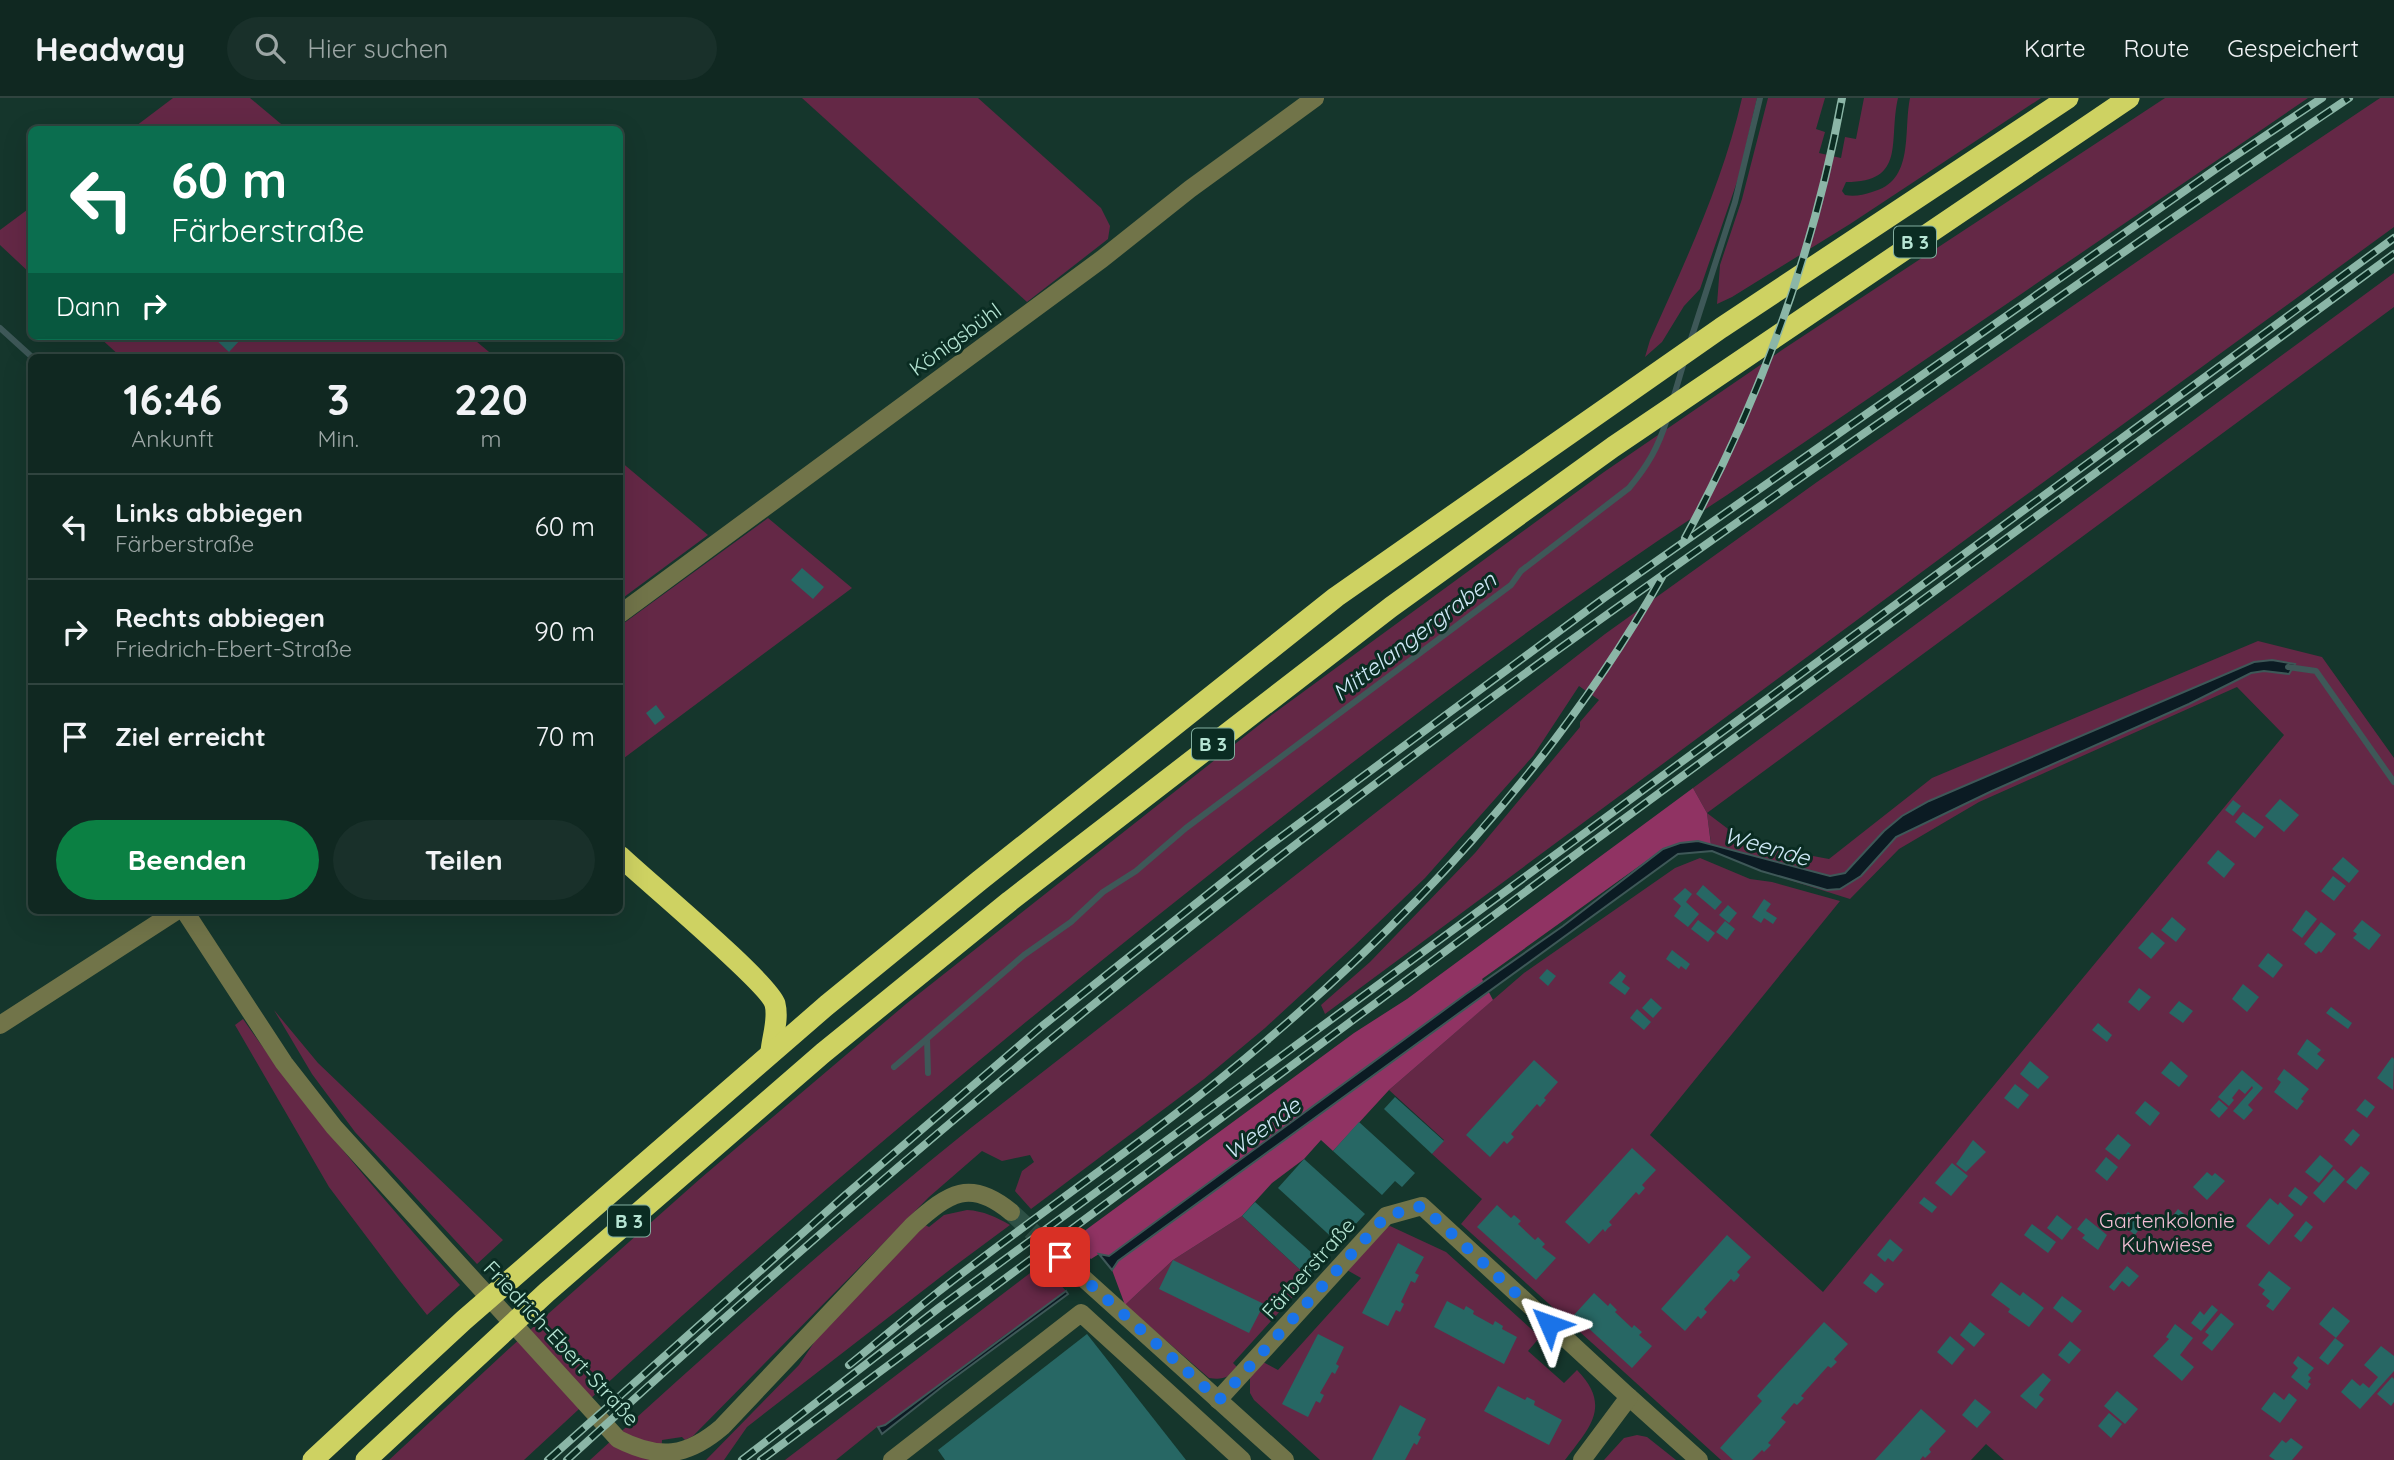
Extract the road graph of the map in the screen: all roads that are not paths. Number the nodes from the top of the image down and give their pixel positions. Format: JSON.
{"nodes":[{"id":1,"x":1315,"y":98,"type":"edge"},
{"id":2,"x":2068,"y":98,"type":"edge"},
{"id":3,"x":2130,"y":98,"type":"edge"},
{"id":4,"x":623,"y":612,"type":"edge"},
{"id":5,"x":623,"y":859,"type":"edge"},
{"id":6,"x":172,"y":914,"type":"edge"},
{"id":7,"x":187,"y":914,"type":"edge"},
{"id":8,"x":0,"y":1025,"type":"edge"},
{"id":9,"x":771,"y":1052,"type":"junction"},
{"id":10,"x":1011,"y":1212,"type":"tunnel mouth"},
{"id":11,"x":1060,"y":1257,"type":"tunnel mouth"},
{"id":12,"x":1629,"y":1397,"type":"junction"},
{"id":13,"x":1219,"y":1400,"type":"junction"},
{"id":14,"x":313,"y":1460,"type":"edge"},
{"id":15,"x":366,"y":1460,"type":"edge"},
{"id":16,"x":892,"y":1460,"type":"edge"},
{"id":17,"x":1242,"y":1460,"type":"edge"},
{"id":18,"x":1285,"y":1460,"type":"edge"},
{"id":19,"x":1582,"y":1460,"type":"edge"},
{"id":20,"x":1699,"y":1460,"type":"edge"}],
"edges":[{"from":1,"to":4,"type":"street","name":"Königsbühl"},
{"from":2,"to":9,"type":"highway","number":"B 3"},
{"from":3,"to":15,"type":"highway","number":"B 3"},
{"from":5,"to":9,"type":"highway"},
{"from":6,"to":8,"type":"street"},
{"from":7,"to":10,"type":"street","name":"Friedrich-Ebert-Straße"},
{"from":9,"to":14,"type":"highway","number":"B 3"},
{"from":11,"to":13,"type":"street"},
{"from":12,"to":13,"type":"street","name":"Färberstraße"},
{"from":12,"to":19,"type":"street"},
{"from":12,"to":20,"type":"street","name":"Färberstraße"},
{"from":13,"to":18,"type":"street"},
{"from":16,"to":17,"type":"street"}]}
